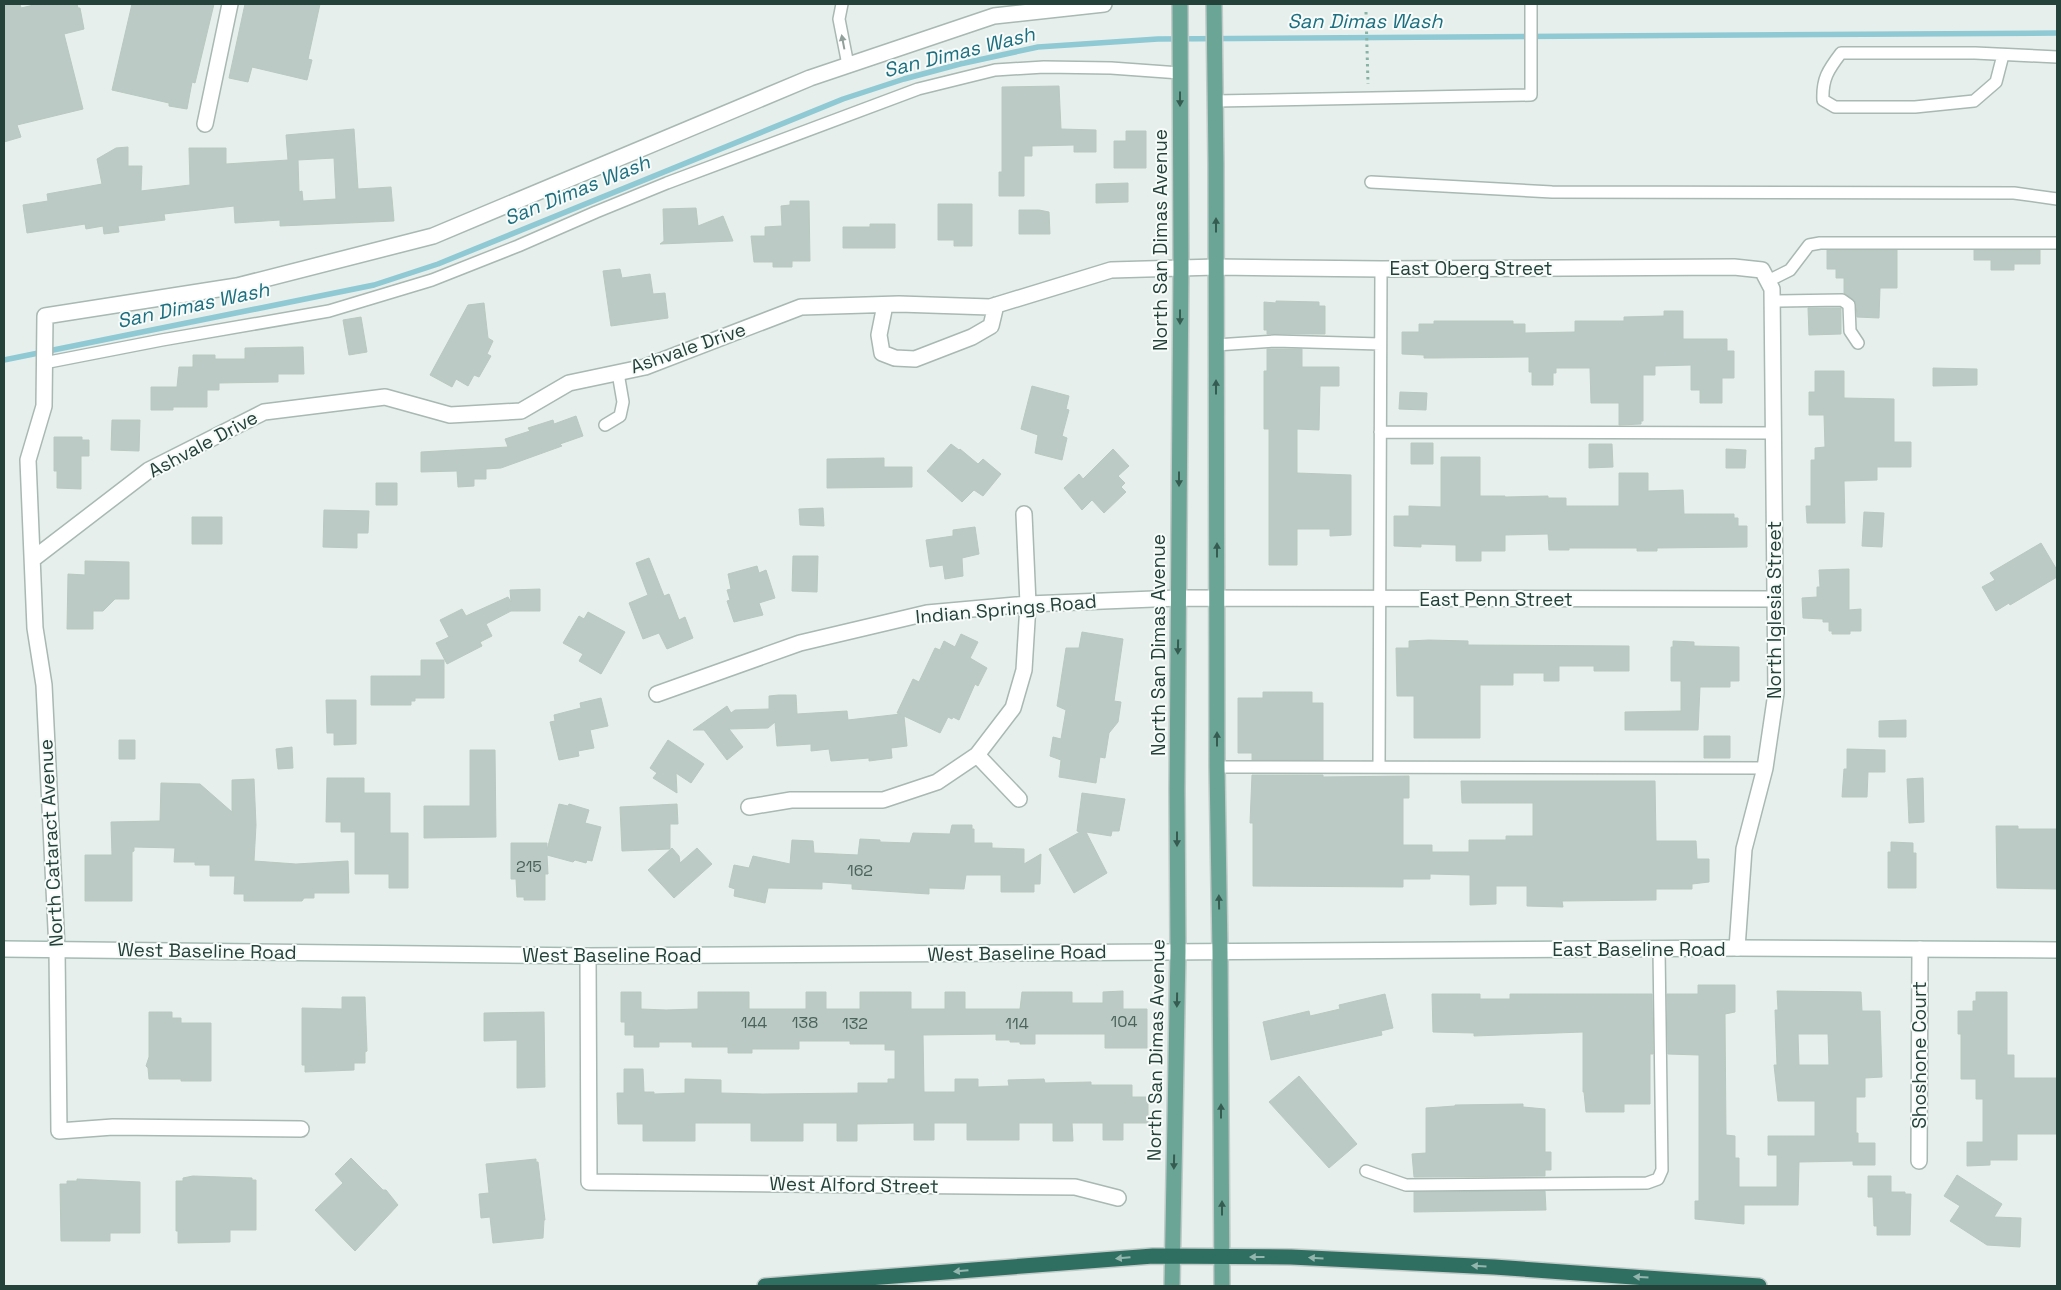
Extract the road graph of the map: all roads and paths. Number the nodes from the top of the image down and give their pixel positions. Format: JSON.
{"nodes":[{"id":1,"x":230,"y":4,"type":"edge"},
{"id":2,"x":842,"y":4,"type":"edge"},
{"id":3,"x":1104,"y":4,"type":"edge"},
{"id":4,"x":1180,"y":4,"type":"edge"},
{"id":5,"x":1214,"y":4,"type":"edge"},
{"id":6,"x":1531,"y":4,"type":"edge"},
{"id":7,"x":1366,"y":12,"type":"dead end"},
{"id":8,"x":2003,"y":55,"type":"junction"},
{"id":9,"x":2057,"y":57,"type":"edge"},
{"id":10,"x":848,"y":65,"type":"junction"},
{"id":11,"x":1180,"y":73,"type":"junction"},
{"id":12,"x":1369,"y":88,"type":"dead end"},
{"id":13,"x":1215,"y":101,"type":"junction"},
{"id":14,"x":205,"y":124,"type":"dead end"},
{"id":15,"x":1371,"y":182,"type":"dead end"},
{"id":16,"x":2057,"y":199,"type":"edge"},
{"id":17,"x":2057,"y":243,"type":"edge"},
{"id":18,"x":1216,"y":267,"type":"junction"},
{"id":19,"x":1181,"y":268,"type":"junction"},
{"id":20,"x":1381,"y":269,"type":"junction"},
{"id":21,"x":1765,"y":276,"type":"junction"},
{"id":22,"x":1772,"y":301,"type":"junction"},
{"id":23,"x":885,"y":305,"type":"junction"},
{"id":24,"x":996,"y":305,"type":"junction"},
{"id":25,"x":1858,"y":343,"type":"dead end"},
{"id":26,"x":1216,"y":344,"type":"junction"},
{"id":27,"x":1380,"y":344,"type":"junction"},
{"id":28,"x":44,"y":363,"type":"junction"},
{"id":29,"x":618,"y":372,"type":"junction"},
{"id":30,"x":605,"y":425,"type":"dead end"},
{"id":31,"x":1380,"y":432,"type":"junction"},
{"id":32,"x":1774,"y":433,"type":"junction"},
{"id":33,"x":1024,"y":514,"type":"dead end"},
{"id":34,"x":32,"y":559,"type":"junction"},
{"id":35,"x":1179,"y":598,"type":"junction"},
{"id":36,"x":1380,"y":598,"type":"junction"},
{"id":37,"x":1217,"y":599,"type":"junction"},
{"id":38,"x":1775,"y":599,"type":"junction"},
{"id":39,"x":1028,"y":604,"type":"junction"},
{"id":40,"x":657,"y":694,"type":"dead end"},
{"id":41,"x":977,"y":755,"type":"junction"},
{"id":42,"x":1217,"y":767,"type":"junction"},
{"id":43,"x":1379,"y":767,"type":"junction"},
{"id":44,"x":1765,"y":768,"type":"junction"},
{"id":45,"x":1018,"y":799,"type":"dead end"},
{"id":46,"x":749,"y":807,"type":"dead end"},
{"id":47,"x":1738,"y":948,"type":"junction"},
{"id":48,"x":4,"y":949,"type":"edge"},
{"id":49,"x":57,"y":949,"type":"junction"},
{"id":50,"x":1659,"y":949,"type":"junction"},
{"id":51,"x":1920,"y":949,"type":"junction"},
{"id":52,"x":2057,"y":950,"type":"edge"},
{"id":53,"x":1178,"y":951,"type":"junction"},
{"id":54,"x":1220,"y":951,"type":"junction"},
{"id":55,"x":588,"y":956,"type":"junction"},
{"id":56,"x":302,"y":1129,"type":"dead end"},
{"id":57,"x":1918,"y":1161,"type":"dead end"},
{"id":58,"x":1366,"y":1171,"type":"dead end"},
{"id":59,"x":1118,"y":1198,"type":"dead end"},
{"id":60,"x":1172,"y":1256,"type":"junction"},
{"id":61,"x":1222,"y":1257,"type":"junction"},
{"id":62,"x":765,"y":1286,"type":"edge"},
{"id":63,"x":1172,"y":1286,"type":"edge"},
{"id":64,"x":1222,"y":1286,"type":"edge"},
{"id":65,"x":1759,"y":1286,"type":"edge"}],
"edges":[{"from":1,"to":14,"type":"street"},
{"from":10,"to":2,"type":"lane","one_way":true},
{"from":3,"to":10,"type":"street"},
{"from":4,"to":11,"type":"main road","name":"North San Dimas Avenue"},
{"from":5,"to":13,"type":"main road"},
{"from":6,"to":13,"type":"lane"},
{"from":7,"to":12,"type":"path"},
{"from":8,"to":8,"type":"lane"},
{"from":8,"to":9,"type":"lane"},
{"from":10,"to":28,"type":"street","name":"North Cataract Avenue"},
{"from":11,"to":19,"type":"main road","name":"North San Dimas Avenue","one_way":true},
{"from":11,"to":28,"type":"lane"},
{"from":18,"to":13,"type":"main road","one_way":true},
{"from":15,"to":16,"type":"lane"},
{"from":17,"to":21,"type":"lane"},
{"from":18,"to":19,"type":"street","name":"East Oberg Street"},
{"from":18,"to":20,"type":"street","name":"East Oberg Street"},
{"from":18,"to":26,"type":"main road"},
{"from":19,"to":24,"type":"street","name":"Ashvale Drive"},
{"from":19,"to":35,"type":"main road","name":"North San Dimas Avenue","one_way":true},
{"from":20,"to":21,"type":"street","name":"East Oberg Street"},
{"from":20,"to":27,"type":"lane"},
{"from":21,"to":22,"type":"street","name":"North Iglesia Street"},
{"from":22,"to":25,"type":"lane"},
{"from":22,"to":32,"type":"street","name":"North Iglesia Street"},
{"from":23,"to":24,"type":"street","name":"Ashvale Drive"},
{"from":23,"to":24,"type":"street"},
{"from":23,"to":29,"type":"street","name":"Ashvale Drive"},
{"from":26,"to":27,"type":"lane"},
{"from":37,"to":26,"type":"main road","one_way":true},
{"from":27,"to":31,"type":"lane"},
{"from":28,"to":34,"type":"street","name":"North Cataract Avenue"},
{"from":29,"to":30,"type":"lane"},
{"from":29,"to":34,"type":"street","name":"Ashvale Drive"},
{"from":31,"to":32,"type":"lane"},
{"from":31,"to":36,"type":"lane"},
{"from":32,"to":38,"type":"street","name":"North Iglesia Street"},
{"from":33,"to":39,"type":"street"},
{"from":34,"to":49,"type":"street","name":"North Cataract Avenue"},
{"from":35,"to":37,"type":"street","name":"Indian Springs Road"},
{"from":35,"to":39,"type":"street","name":"Indian Springs Road"},
{"from":35,"to":53,"type":"main road","name":"North San Dimas Avenue","one_way":true},
{"from":36,"to":37,"type":"street","name":"East Penn Street"},
{"from":36,"to":38,"type":"street","name":"East Penn Street"},
{"from":36,"to":43,"type":"lane"},
{"from":42,"to":37,"type":"main road","one_way":true},
{"from":38,"to":44,"type":"street","name":"North Iglesia Street"},
{"from":39,"to":40,"type":"street","name":"Indian Springs Road"},
{"from":39,"to":41,"type":"street"},
{"from":41,"to":45,"type":"street"},
{"from":41,"to":46,"type":"street"},
{"from":42,"to":43,"type":"lane"},
{"from":54,"to":42,"type":"main road","one_way":true},
{"from":43,"to":44,"type":"lane"},
{"from":44,"to":47,"type":"street","name":"North Iglesia Street"},
{"from":47,"to":50,"type":"street","name":"East Baseline Road"},
{"from":47,"to":51,"type":"street","name":"East Baseline Road"},
{"from":48,"to":49,"type":"street","name":"West Baseline Road"},
{"from":49,"to":55,"type":"street","name":"West Baseline Road"},
{"from":49,"to":56,"type":"street","name":"North Cataract Avenue"},
{"from":50,"to":54,"type":"street","name":"East Baseline Road"},
{"from":50,"to":58,"type":"lane"},
{"from":51,"to":52,"type":"street","name":"East Baseline Road"},
{"from":51,"to":57,"type":"street","name":"Shoshone Court"},
{"from":53,"to":54,"type":"street","name":"West Baseline Road"},
{"from":53,"to":55,"type":"street","name":"West Baseline Road"},
{"from":53,"to":60,"type":"main road","name":"North San Dimas Avenue","one_way":true},
{"from":61,"to":54,"type":"main road","one_way":true},
{"from":55,"to":59,"type":"street","name":"West Alford Street"},
{"from":60,"to":61,"type":"highway"},
{"from":60,"to":62,"type":"highway","one_way":true},
{"from":60,"to":63,"type":"main road","name":"North San Dimas Avenue"},
{"from":61,"to":64,"type":"main road"},
{"from":65,"to":61,"type":"highway","one_way":true}]}
